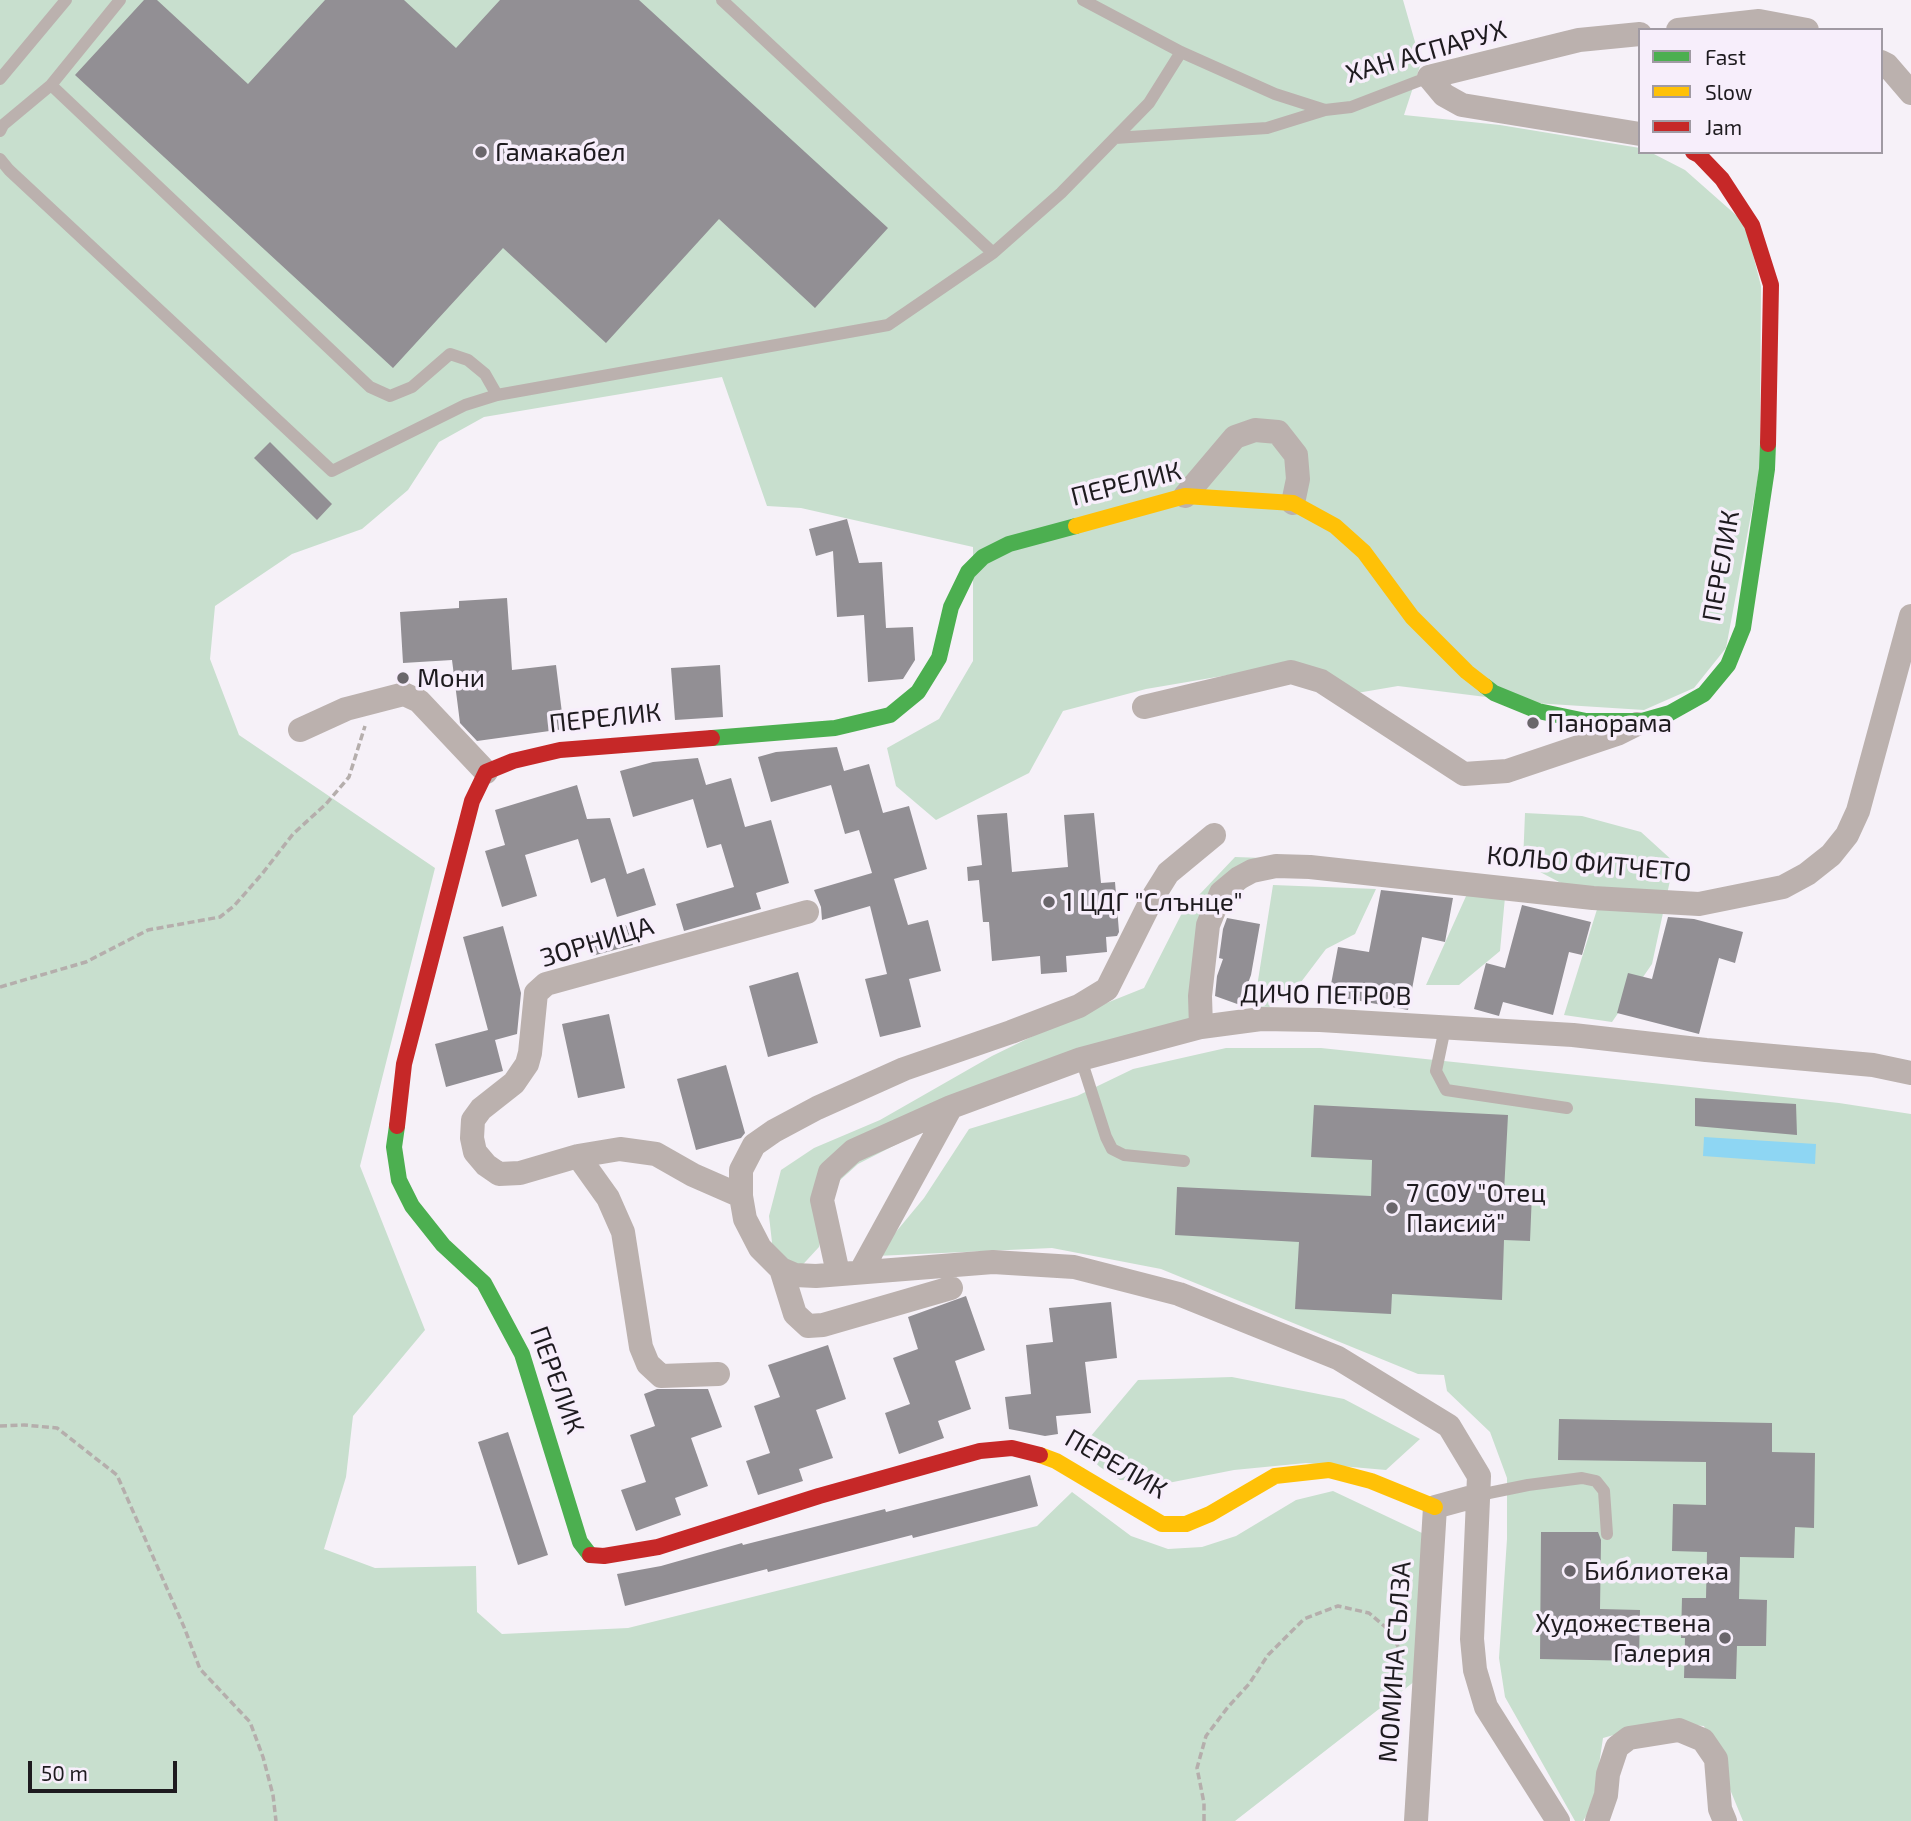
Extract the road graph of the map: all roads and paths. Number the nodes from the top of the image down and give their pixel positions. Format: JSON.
{"nodes":[{"id":1,"x":66,"y":0,"type":"edge"},
{"id":2,"x":120,"y":0,"type":"edge"},
{"id":3,"x":722,"y":0,"type":"edge"},
{"id":4,"x":1083,"y":0,"type":"edge"},
{"id":5,"x":1696,"y":28,"type":"edge"},
{"id":6,"x":1796,"y":28,"type":"edge"},
{"id":7,"x":1638,"y":34,"type":"edge"},
{"id":8,"x":1181,"y":52,"type":"junction"},
{"id":9,"x":1883,"y":63,"type":"edge"},
{"id":10,"x":1429,"y":77,"type":"junction"},
{"id":11,"x":0,"y":79,"type":"edge"},
{"id":12,"x":51,"y":85,"type":"junction"},
{"id":13,"x":1911,"y":93,"type":"edge"},
{"id":14,"x":1325,"y":110,"type":"junction"},
{"id":15,"x":0,"y":131,"type":"edge"},
{"id":16,"x":1638,"y":134,"type":"edge"},
{"id":17,"x":1115,"y":138,"type":"junction"},
{"id":18,"x":1697,"y":154,"type":"edge"},
{"id":19,"x":0,"y":159,"type":"edge"},
{"id":20,"x":993,"y":253,"type":"junction"},
{"id":21,"x":497,"y":395,"type":"junction"},
{"id":22,"x":1185,"y":496,"type":"junction"},
{"id":23,"x":1293,"y":503,"type":"junction"},
{"id":24,"x":1911,"y":615,"type":"edge"},
{"id":25,"x":367,"y":702,"type":"junction"},
{"id":26,"x":1144,"y":707,"type":"dead end"},
{"id":27,"x":1642,"y":721,"type":"junction"},
{"id":28,"x":300,"y":730,"type":"dead end"},
{"id":29,"x":486,"y":772,"type":"junction"},
{"id":30,"x":1214,"y":835,"type":"dead end"},
{"id":31,"x":807,"y":912,"type":"dead end"},
{"id":32,"x":0,"y":988,"type":"edge"},
{"id":33,"x":1201,"y":1027,"type":"junction"},
{"id":34,"x":1445,"y":1027,"type":"junction"},
{"id":35,"x":1082,"y":1059,"type":"junction"},
{"id":36,"x":1911,"y":1073,"type":"edge"},
{"id":37,"x":951,"y":1108,"type":"junction"},
{"id":38,"x":1567,"y":1108,"type":"dead end"},
{"id":39,"x":578,"y":1156,"type":"junction"},
{"id":40,"x":1184,"y":1161,"type":"dead end"},
{"id":41,"x":741,"y":1196,"type":"junction"},
{"id":42,"x":781,"y":1269,"type":"junction"},
{"id":43,"x":850,"y":1272,"type":"junction"},
{"id":44,"x":951,"y":1288,"type":"dead end"},
{"id":45,"x":718,"y":1374,"type":"dead end"},
{"id":46,"x":0,"y":1426,"type":"edge"},
{"id":47,"x":1479,"y":1495,"type":"junction"},
{"id":48,"x":1435,"y":1507,"type":"junction"},
{"id":49,"x":1607,"y":1534,"type":"dead end"},
{"id":50,"x":1405,"y":1660,"type":"dead end"},
{"id":51,"x":276,"y":1821,"type":"edge"},
{"id":52,"x":1204,"y":1821,"type":"edge"},
{"id":53,"x":1416,"y":1821,"type":"edge"},
{"id":54,"x":1558,"y":1821,"type":"edge"},
{"id":55,"x":1597,"y":1821,"type":"edge"},
{"id":56,"x":1725,"y":1821,"type":"edge"}],
"edges":[{"from":1,"to":11,"type":"lane"},
{"from":2,"to":12,"type":"lane"},
{"from":3,"to":20,"type":"lane"},
{"from":4,"to":8,"type":"lane","name":"ХАН АСПАРУХ"},
{"from":5,"to":6,"type":"street"},
{"from":7,"to":10,"type":"street","name":"ХАН АСПАРУХ"},
{"from":8,"to":14,"type":"lane","name":"ХАН АСПАРУХ"},
{"from":8,"to":17,"type":"lane"},
{"from":9,"to":13,"type":"street"},
{"from":10,"to":14,"type":"lane","name":"ХАН АСПАРУХ"},
{"from":10,"to":16,"type":"street"},
{"from":12,"to":15,"type":"lane"},
{"from":12,"to":21,"type":"lane"},
{"from":14,"to":17,"type":"lane"},
{"from":17,"to":20,"type":"lane"},
{"from":18,"to":27,"type":"street","name":"ПЕРЕЛИК"},
{"from":19,"to":21,"type":"lane"},
{"from":20,"to":21,"type":"lane"},
{"from":22,"to":23,"type":"street","name":"ПЕРЕЛИК"},
{"from":22,"to":23,"type":"street"},
{"from":22,"to":29,"type":"street","name":"ПЕРЕЛИК"},
{"from":23,"to":27,"type":"street","name":"ПЕРЕЛИК"},
{"from":24,"to":33,"type":"street","name":"КОЛЬО ФИТЧЕТО"},
{"from":25,"to":28,"type":"street"},
{"from":25,"to":29,"type":"street"},
{"from":25,"to":32,"type":"path"},
{"from":26,"to":27,"type":"street"},
{"from":29,"to":48,"type":"street","name":"ПЕРЕЛИК"},
{"from":30,"to":41,"type":"street"},
{"from":31,"to":39,"type":"street","name":"ЗОРНИЦА"},
{"from":33,"to":34,"type":"street","name":"ДИЧО ПЕТРОВ"},
{"from":33,"to":35,"type":"street","name":"ДИЧО ПЕТРОВ"},
{"from":34,"to":36,"type":"street","name":"ДИЧО ПЕТРОВ"},
{"from":34,"to":38,"type":"lane"},
{"from":35,"to":37,"type":"street","name":"ДИЧО ПЕТРОВ"},
{"from":35,"to":40,"type":"lane"},
{"from":37,"to":43,"type":"street"},
{"from":37,"to":43,"type":"street","name":"ДИЧО ПЕТРОВ"},
{"from":39,"to":41,"type":"street","name":"ЗОРНИЦА"},
{"from":39,"to":45,"type":"street"},
{"from":41,"to":42,"type":"street"},
{"from":42,"to":43,"type":"street"},
{"from":42,"to":44,"type":"street"},
{"from":43,"to":47,"type":"street"},
{"from":46,"to":51,"type":"path"},
{"from":47,"to":48,"type":"street"},
{"from":47,"to":49,"type":"lane"},
{"from":47,"to":54,"type":"street"},
{"from":48,"to":53,"type":"street","name":"МОМИНА СЪЛЗА"},
{"from":50,"to":52,"type":"path"},
{"from":55,"to":56,"type":"street"}]}
